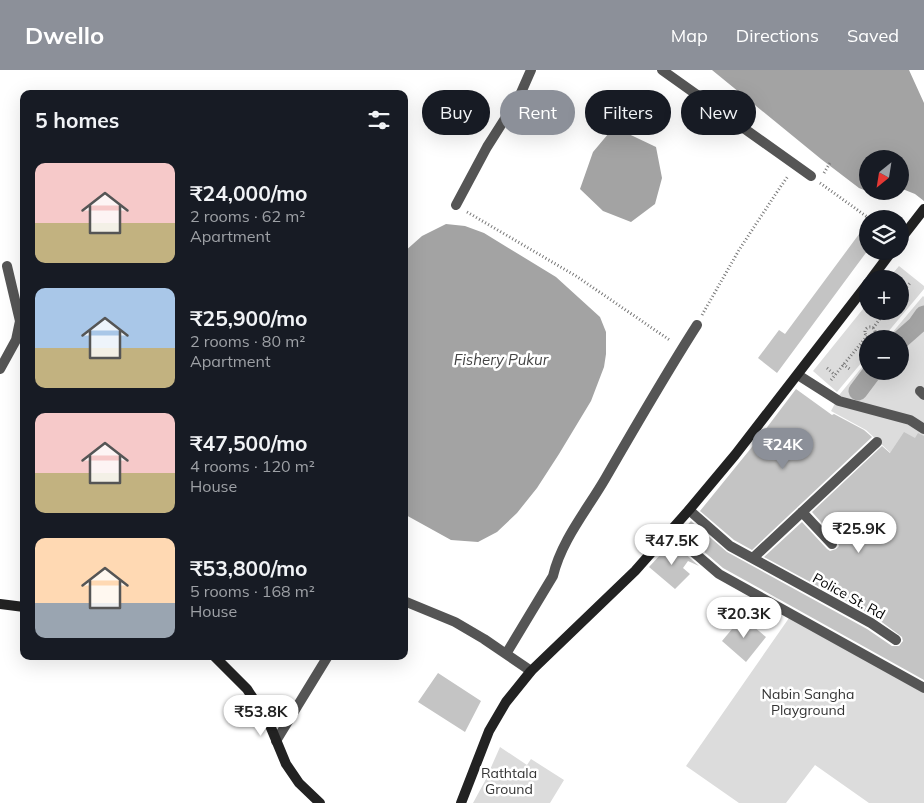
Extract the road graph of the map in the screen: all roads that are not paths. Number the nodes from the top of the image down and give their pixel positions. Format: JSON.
{"nodes":[{"id":1,"x":531,"y":70,"type":"edge"},
{"id":2,"x":662,"y":70,"type":"edge"},
{"id":3,"x":811,"y":176,"type":"road end"},
{"id":4,"x":456,"y":205,"type":"road end"},
{"id":5,"x":924,"y":209,"type":"edge"},
{"id":6,"x":909,"y":228,"type":"edge"},
{"id":7,"x":7,"y":266,"type":"dead end"},
{"id":8,"x":859,"y":295,"type":"edge"},
{"id":9,"x":697,"y":325,"type":"road end"},
{"id":10,"x":0,"y":369,"type":"edge"},
{"id":11,"x":798,"y":375,"type":"junction"},
{"id":12,"x":924,"y":429,"type":"edge"},
{"id":13,"x":877,"y":442,"type":"dead end"},
{"id":14,"x":689,"y":510,"type":"junction"},
{"id":15,"x":802,"y":512,"type":"junction"},
{"id":16,"x":670,"y":532,"type":"junction"},
{"id":17,"x":832,"y":544,"type":"dead end"},
{"id":18,"x":753,"y":558,"type":"junction"},
{"id":19,"x":408,"y":603,"type":"edge"},
{"id":20,"x":0,"y":604,"type":"edge"},
{"id":21,"x":20,"y":606,"type":"edge"},
{"id":22,"x":896,"y":640,"type":"dead end"},
{"id":23,"x":506,"y":654,"type":"junction"},
{"id":24,"x":218,"y":660,"type":"edge"},
{"id":25,"x":326,"y":660,"type":"edge"},
{"id":26,"x":531,"y":671,"type":"junction"},
{"id":27,"x":924,"y":688,"type":"edge"},
{"id":28,"x":276,"y":741,"type":"junction"},
{"id":29,"x":320,"y":803,"type":"edge"},
{"id":30,"x":461,"y":803,"type":"edge"}],
"edges":[{"from":1,"to":4,"type":"street"},
{"from":2,"to":3,"type":"street"},
{"from":5,"to":6,"type":"main road"},
{"from":7,"to":10,"type":"street"},
{"from":8,"to":11,"type":"main road"},
{"from":9,"to":23,"type":"street"},
{"from":11,"to":12,"type":"street"},
{"from":11,"to":14,"type":"main road"},
{"from":13,"to":15,"type":"street"},
{"from":14,"to":16,"type":"main road"},
{"from":14,"to":18,"type":"street","name":"Police St. Rd"},
{"from":15,"to":17,"type":"street"},
{"from":15,"to":18,"type":"street"},
{"from":16,"to":26,"type":"main road"},
{"from":16,"to":27,"type":"street"},
{"from":18,"to":22,"type":"street","name":"Police St. Rd"},
{"from":19,"to":23,"type":"street"},
{"from":20,"to":21,"type":"main road"},
{"from":23,"to":26,"type":"street"},
{"from":24,"to":28,"type":"main road"},
{"from":25,"to":28,"type":"street"},
{"from":26,"to":30,"type":"main road"},
{"from":28,"to":29,"type":"main road"}]}
